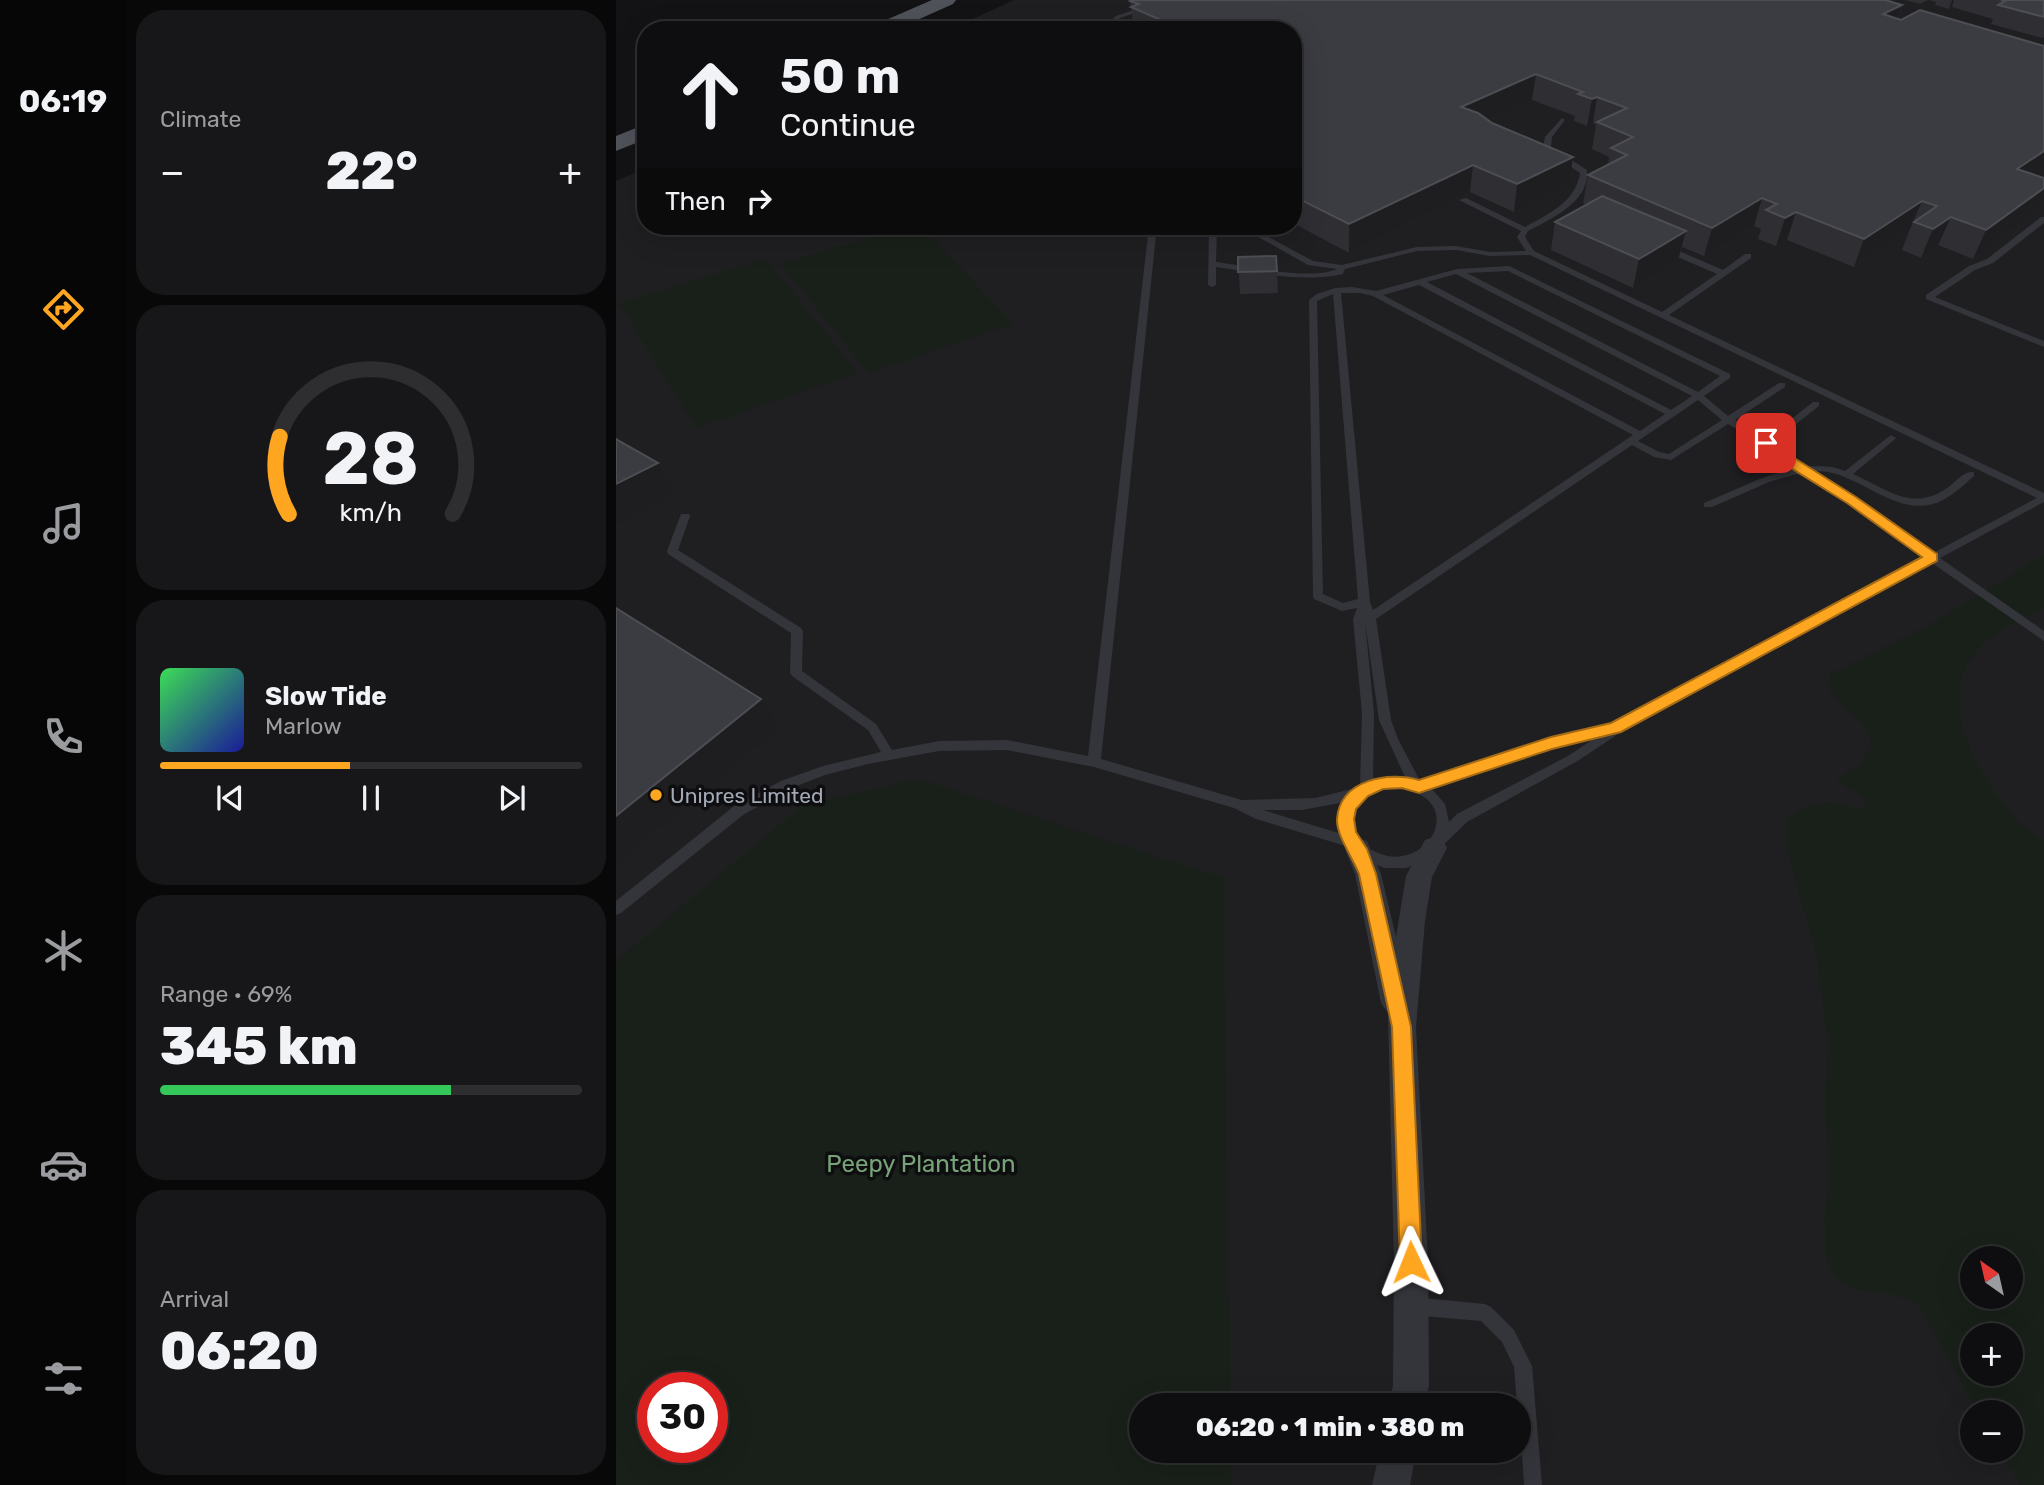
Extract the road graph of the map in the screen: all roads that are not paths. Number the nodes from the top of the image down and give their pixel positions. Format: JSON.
{"nodes":[{"id":1,"x":947,"y":0,"type":"edge"},
{"id":2,"x":1170,"y":0,"type":"edge"},
{"id":3,"x":899,"y":21,"type":"edge"},
{"id":4,"x":1113,"y":21,"type":"edge"},
{"id":5,"x":1562,"y":120,"type":"dead end"},
{"id":6,"x":637,"y":135,"type":"edge"},
{"id":7,"x":616,"y":144,"type":"edge"},
{"id":8,"x":1463,"y":201,"type":"dead end"},
{"id":9,"x":1563,"y":206,"type":"junction"},
{"id":10,"x":1576,"y":211,"type":"edge"},
{"id":11,"x":2044,"y":219,"type":"edge"},
{"id":12,"x":1525,"y":230,"type":"junction"},
{"id":13,"x":1152,"y":235,"type":"edge"},
{"id":14,"x":1213,"y":235,"type":"edge"},
{"id":15,"x":1259,"y":235,"type":"edge"},
{"id":16,"x":1662,"y":247,"type":"edge"},
{"id":17,"x":1531,"y":253,"type":"junction"},
{"id":18,"x":1748,"y":256,"type":"dead end"},
{"id":19,"x":1213,"y":264,"type":"junction"},
{"id":20,"x":1342,"y":267,"type":"junction"},
{"id":21,"x":1457,"y":271,"type":"junction"},
{"id":22,"x":1723,"y":273,"type":"junction"},
{"id":23,"x":1420,"y":282,"type":"junction"},
{"id":24,"x":1212,"y":285,"type":"dead end"},
{"id":25,"x":1337,"y":291,"type":"junction"},
{"id":26,"x":1376,"y":294,"type":"junction"},
{"id":27,"x":1662,"y":316,"type":"junction"},
{"id":28,"x":2044,"y":344,"type":"edge"},
{"id":29,"x":1782,"y":385,"type":"dead end"},
{"id":30,"x":1697,"y":395,"type":"junction"},
{"id":31,"x":1816,"y":404,"type":"dead end"},
{"id":32,"x":1670,"y":413,"type":"junction"},
{"id":33,"x":1728,"y":420,"type":"junction"},
{"id":34,"x":1635,"y":438,"type":"junction"},
{"id":35,"x":1891,"y":438,"type":"dead end"},
{"id":36,"x":1766,"y":443,"type":"junction"},
{"id":37,"x":1800,"y":468,"type":"junction"},
{"id":38,"x":1970,"y":474,"type":"dead end"},
{"id":39,"x":1846,"y":475,"type":"junction"},
{"id":40,"x":2044,"y":497,"type":"edge"},
{"id":41,"x":1708,"y":505,"type":"dead end"},
{"id":42,"x":685,"y":516,"type":"dead end"},
{"id":43,"x":1933,"y":557,"type":"junction"},
{"id":44,"x":1364,"y":602,"type":"junction"},
{"id":45,"x":1371,"y":617,"type":"junction"},
{"id":46,"x":2044,"y":637,"type":"edge"},
{"id":47,"x":1615,"y":728,"type":"junction"},
{"id":48,"x":889,"y":755,"type":"junction"},
{"id":49,"x":1094,"y":762,"type":"junction"},
{"id":50,"x":1417,"y":785,"type":"junction"},
{"id":51,"x":1364,"y":790,"type":"junction"},
{"id":52,"x":1238,"y":804,"type":"junction"},
{"id":53,"x":1438,"y":843,"type":"junction"},
{"id":54,"x":1355,"y":846,"type":"junction"},
{"id":55,"x":616,"y":909,"type":"edge"},
{"id":56,"x":1401,"y":1027,"type":"junction"},
{"id":57,"x":1411,"y":1306,"type":"junction"},
{"id":58,"x":1409,"y":1393,"type":"edge"},
{"id":59,"x":1396,"y":1463,"type":"edge"},
{"id":60,"x":1391,"y":1485,"type":"edge"},
{"id":61,"x":1533,"y":1485,"type":"edge"}],
"edges":[{"from":1,"to":3,"type":"main road"},
{"from":2,"to":4,"type":"lane"},
{"from":5,"to":9,"type":"lane"},
{"from":6,"to":7,"type":"main road"},
{"from":8,"to":12,"type":"lane"},
{"from":9,"to":10,"type":"lane"},
{"from":9,"to":12,"type":"lane"},
{"from":11,"to":28,"type":"lane"},
{"from":12,"to":17,"type":"lane"},
{"from":13,"to":49,"type":"lane"},
{"from":14,"to":19,"type":"lane"},
{"from":15,"to":20,"type":"lane"},
{"from":16,"to":22,"type":"lane"},
{"from":17,"to":20,"type":"lane"},
{"from":17,"to":27,"type":"lane"},
{"from":18,"to":22,"type":"lane"},
{"from":19,"to":20,"type":"lane"},
{"from":19,"to":24,"type":"lane"},
{"from":21,"to":23,"type":"lane"},
{"from":21,"to":30,"type":"lane"},
{"from":21,"to":30,"type":"lane"},
{"from":22,"to":27,"type":"lane"},
{"from":23,"to":26,"type":"lane"},
{"from":23,"to":32,"type":"lane"},
{"from":25,"to":26,"type":"lane"},
{"from":25,"to":44,"type":"lane"},
{"from":25,"to":44,"type":"lane"},
{"from":26,"to":34,"type":"lane"},
{"from":27,"to":40,"type":"lane"},
{"from":29,"to":33,"type":"lane"},
{"from":30,"to":32,"type":"lane"},
{"from":30,"to":33,"type":"lane"},
{"from":31,"to":36,"type":"lane"},
{"from":32,"to":34,"type":"lane"},
{"from":33,"to":34,"type":"lane"},
{"from":33,"to":36,"type":"lane"},
{"from":34,"to":45,"type":"lane"},
{"from":35,"to":39,"type":"lane"},
{"from":36,"to":37,"type":"lane"},
{"from":37,"to":39,"type":"lane"},
{"from":37,"to":41,"type":"lane"},
{"from":37,"to":43,"type":"lane"},
{"from":38,"to":39,"type":"lane"},
{"from":40,"to":43,"type":"lane"},
{"from":42,"to":48,"type":"lane"},
{"from":43,"to":46,"type":"lane"},
{"from":43,"to":47,"type":"lane"},
{"from":44,"to":45,"type":"lane"},
{"from":44,"to":51,"type":"lane"},
{"from":45,"to":50,"type":"lane"},
{"from":47,"to":50,"type":"lane"},
{"from":47,"to":53,"type":"lane"},
{"from":48,"to":49,"type":"lane"},
{"from":48,"to":55,"type":"lane"},
{"from":49,"to":52,"type":"lane"},
{"from":50,"to":51,"type":"lane"},
{"from":50,"to":53,"type":"lane"},
{"from":51,"to":52,"type":"lane"},
{"from":51,"to":54,"type":"lane"},
{"from":52,"to":54,"type":"lane"},
{"from":53,"to":54,"type":"lane"},
{"from":53,"to":56,"type":"street"},
{"from":54,"to":56,"type":"street"},
{"from":56,"to":57,"type":"street"},
{"from":57,"to":58,"type":"street"},
{"from":57,"to":61,"type":"lane"},
{"from":59,"to":60,"type":"street"}]}
